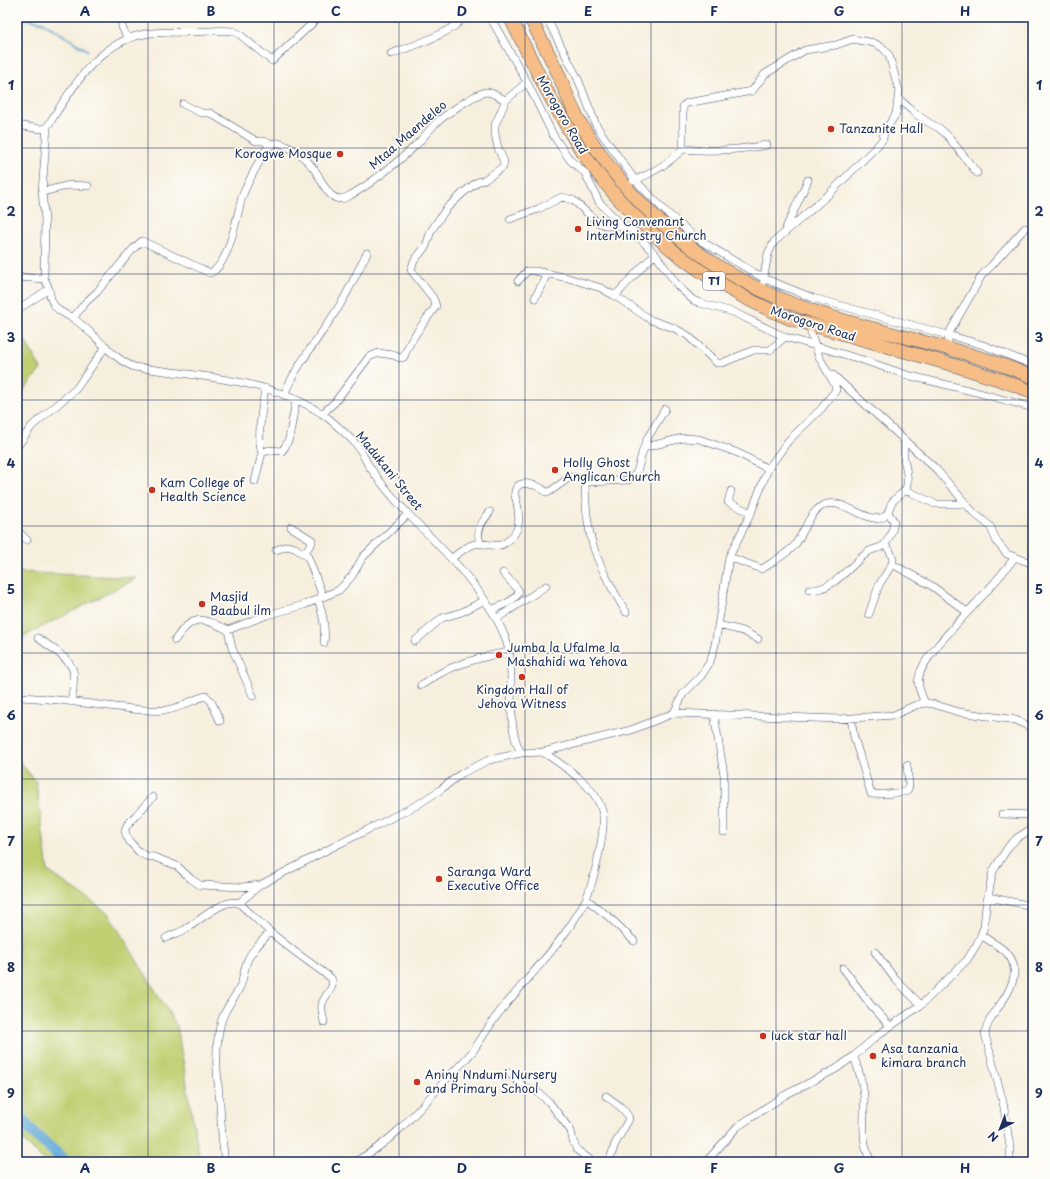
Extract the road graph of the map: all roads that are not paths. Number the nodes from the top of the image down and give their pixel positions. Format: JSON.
{"nodes":[{"id":1,"x":121,"y":17,"type":"edge"},
{"id":2,"x":319,"y":17,"type":"edge"},
{"id":3,"x":462,"y":17,"type":"edge"},
{"id":4,"x":490,"y":17,"type":"edge"},
{"id":5,"x":510,"y":17,"type":"edge"},
{"id":6,"x":530,"y":17,"type":"edge"},
{"id":7,"x":546,"y":17,"type":"edge"},
{"id":8,"x":128,"y":39,"type":"junction"},
{"id":9,"x":391,"y":54,"type":"dead end"},
{"id":10,"x":527,"y":82,"type":"junction"},
{"id":11,"x":899,"y":99,"type":"junction"},
{"id":12,"x":506,"y":100,"type":"junction"},
{"id":13,"x":183,"y":104,"type":"dead end"},
{"id":14,"x":17,"y":124,"type":"edge"},
{"id":15,"x":47,"y":127,"type":"junction"},
{"id":16,"x":272,"y":144,"type":"junction"},
{"id":17,"x":767,"y":145,"type":"dead end"},
{"id":18,"x":683,"y":149,"type":"junction"},
{"id":19,"x":977,"y":173,"type":"dead end"},
{"id":20,"x":808,"y":180,"type":"dead end"},
{"id":21,"x":630,"y":182,"type":"junction"},
{"id":22,"x":88,"y":186,"type":"dead end"},
{"id":23,"x":42,"y":192,"type":"junction"},
{"id":24,"x":510,"y":219,"type":"dead end"},
{"id":25,"x":626,"y":227,"type":"junction"},
{"id":26,"x":1025,"y":228,"type":"dead end"},
{"id":27,"x":785,"y":230,"type":"junction"},
{"id":28,"x":367,"y":253,"type":"dead end"},
{"id":29,"x":655,"y":254,"type":"junction"},
{"id":30,"x":548,"y":274,"type":"junction"},
{"id":31,"x":17,"y":277,"type":"edge"},
{"id":32,"x":44,"y":279,"type":"junction"},
{"id":33,"x":518,"y":281,"type":"dead end"},
{"id":34,"x":762,"y":284,"type":"junction"},
{"id":35,"x":49,"y":289,"type":"junction"},
{"id":36,"x":615,"y":296,"type":"junction"},
{"id":37,"x":535,"y":298,"type":"dead end"},
{"id":38,"x":17,"y":310,"type":"edge"},
{"id":39,"x":73,"y":318,"type":"junction"},
{"id":40,"x":810,"y":325,"type":"junction"},
{"id":41,"x":948,"y":335,"type":"junction"},
{"id":42,"x":785,"y":337,"type":"junction"},
{"id":43,"x":106,"y":346,"type":"junction"},
{"id":44,"x":816,"y":347,"type":"junction"},
{"id":45,"x":954,"y":350,"type":"junction"},
{"id":46,"x":1033,"y":364,"type":"edge"},
{"id":47,"x":822,"y":365,"type":"junction"},
{"id":48,"x":1033,"y":377,"type":"edge"},
{"id":49,"x":265,"y":388,"type":"junction"},
{"id":50,"x":1033,"y":392,"type":"edge"},
{"id":51,"x":284,"y":395,"type":"junction"},
{"id":52,"x":296,"y":400,"type":"junction"},
{"id":53,"x":1033,"y":408,"type":"edge"},
{"id":54,"x":665,"y":409,"type":"dead end"},
{"id":55,"x":323,"y":413,"type":"junction"},
{"id":56,"x":904,"y":440,"type":"junction"},
{"id":57,"x":17,"y":447,"type":"edge"},
{"id":58,"x":643,"y":450,"type":"junction"},
{"id":59,"x":262,"y":453,"type":"junction"},
{"id":60,"x":768,"y":469,"type":"junction"},
{"id":61,"x":585,"y":480,"type":"junction"},
{"id":62,"x":255,"y":481,"type":"dead end"},
{"id":63,"x":731,"y":491,"type":"dead end"},
{"id":64,"x":905,"y":492,"type":"junction"},
{"id":65,"x":966,"y":504,"type":"junction"},
{"id":66,"x":490,"y":512,"type":"dead end"},
{"id":67,"x":752,"y":513,"type":"junction"},
{"id":68,"x":888,"y":513,"type":"junction"},
{"id":69,"x":408,"y":514,"type":"junction"},
{"id":70,"x":291,"y":527,"type":"dead end"},
{"id":71,"x":17,"y":530,"type":"edge"},
{"id":72,"x":27,"y":540,"type":"dead end"},
{"id":73,"x":481,"y":544,"type":"junction"},
{"id":74,"x":885,"y":545,"type":"junction"},
{"id":75,"x":276,"y":550,"type":"dead end"},
{"id":76,"x":304,"y":554,"type":"junction"},
{"id":77,"x":729,"y":557,"type":"junction"},
{"id":78,"x":1015,"y":557,"type":"junction"},
{"id":79,"x":452,"y":558,"type":"junction"},
{"id":80,"x":1031,"y":563,"type":"edge"},
{"id":81,"x":892,"y":564,"type":"junction"},
{"id":82,"x":503,"y":573,"type":"dead end"},
{"id":83,"x":546,"y":586,"type":"dead end"},
{"id":84,"x":809,"y":590,"type":"dead end"},
{"id":85,"x":320,"y":598,"type":"junction"},
{"id":86,"x":484,"y":600,"type":"junction"},
{"id":87,"x":491,"y":610,"type":"junction"},
{"id":88,"x":626,"y":612,"type":"dead end"},
{"id":89,"x":967,"y":612,"type":"junction"},
{"id":90,"x":869,"y":614,"type":"dead end"},
{"id":91,"x":496,"y":619,"type":"junction"},
{"id":92,"x":718,"y":625,"type":"junction"},
{"id":93,"x":228,"y":630,"type":"junction"},
{"id":94,"x":38,"y":638,"type":"dead end"},
{"id":95,"x":758,"y":639,"type":"dead end"},
{"id":96,"x":175,"y":640,"type":"dead end"},
{"id":97,"x":415,"y":641,"type":"dead end"},
{"id":98,"x":324,"y":643,"type":"dead end"},
{"id":99,"x":509,"y":652,"type":"junction"},
{"id":100,"x":421,"y":685,"type":"dead end"},
{"id":101,"x":253,"y":696,"type":"dead end"},
{"id":102,"x":17,"y":697,"type":"edge"},
{"id":103,"x":72,"y":702,"type":"junction"},
{"id":104,"x":925,"y":703,"type":"junction"},
{"id":105,"x":674,"y":713,"type":"junction"},
{"id":106,"x":714,"y":714,"type":"junction"},
{"id":107,"x":851,"y":719,"type":"junction"},
{"id":108,"x":220,"y":721,"type":"dead end"},
{"id":109,"x":1033,"y":730,"type":"edge"},
{"id":110,"x":543,"y":752,"type":"junction"},
{"id":111,"x":521,"y":753,"type":"junction"},
{"id":112,"x":907,"y":765,"type":"dead end"},
{"id":113,"x":153,"y":797,"type":"dead end"},
{"id":114,"x":1002,"y":814,"type":"dead end"},
{"id":115,"x":1033,"y":815,"type":"edge"},
{"id":116,"x":1033,"y":828,"type":"edge"},
{"id":117,"x":724,"y":832,"type":"dead end"},
{"id":118,"x":260,"y":885,"type":"junction"},
{"id":119,"x":988,"y":896,"type":"junction"},
{"id":120,"x":586,"y":899,"type":"junction"},
{"id":121,"x":239,"y":903,"type":"junction"},
{"id":122,"x":1033,"y":906,"type":"edge"},
{"id":123,"x":270,"y":932,"type":"junction"},
{"id":124,"x":981,"y":935,"type":"junction"},
{"id":125,"x":166,"y":938,"type":"dead end"},
{"id":126,"x":634,"y":941,"type":"dead end"},
{"id":127,"x":875,"y":952,"type":"dead end"},
{"id":128,"x":843,"y":968,"type":"dead end"},
{"id":129,"x":921,"y":1005,"type":"junction"},
{"id":130,"x":324,"y":1022,"type":"dead end"},
{"id":131,"x":890,"y":1026,"type":"junction"},
{"id":132,"x":854,"y":1056,"type":"junction"},
{"id":133,"x":510,"y":1073,"type":"dead end"},
{"id":134,"x":606,"y":1096,"type":"dead end"},
{"id":135,"x":225,"y":1162,"type":"edge"},
{"id":136,"x":354,"y":1162,"type":"edge"},
{"id":137,"x":593,"y":1162,"type":"edge"},
{"id":138,"x":609,"y":1162,"type":"edge"},
{"id":139,"x":706,"y":1162,"type":"edge"},
{"id":140,"x":871,"y":1162,"type":"edge"},
{"id":141,"x":1010,"y":1162,"type":"edge"}],
"edges":[{"from":1,"to":8,"type":"street"},
{"from":2,"to":8,"type":"street"},
{"from":3,"to":9,"type":"street"},
{"from":4,"to":10,"type":"street"},
{"from":5,"to":40,"type":"highway","name":"Morogoro Road","number":"T1"},
{"from":6,"to":21,"type":"highway","name":"Morogoro Road","number":"T1"},
{"from":7,"to":21,"type":"street"},
{"from":8,"to":15,"type":"street"},
{"from":10,"to":12,"type":"street"},
{"from":10,"to":25,"type":"street"},
{"from":11,"to":18,"type":"street"},
{"from":11,"to":19,"type":"street"},
{"from":11,"to":27,"type":"street"},
{"from":12,"to":16,"type":"street","name":"Mtaa Maendeleo"},
{"from":12,"to":55,"type":"street"},
{"from":13,"to":16,"type":"street"},
{"from":14,"to":15,"type":"street"},
{"from":15,"to":23,"type":"street"},
{"from":16,"to":39,"type":"street"},
{"from":17,"to":18,"type":"street"},
{"from":18,"to":21,"type":"street"},
{"from":20,"to":27,"type":"street"},
{"from":21,"to":34,"type":"highway","name":"Morogoro Road","number":"T1"},
{"from":22,"to":23,"type":"street"},
{"from":23,"to":32,"type":"street"},
{"from":24,"to":25,"type":"street"},
{"from":25,"to":29,"type":"street"},
{"from":26,"to":41,"type":"street"},
{"from":27,"to":34,"type":"street"},
{"from":28,"to":51,"type":"street"},
{"from":29,"to":36,"type":"street"},
{"from":29,"to":42,"type":"street"},
{"from":30,"to":33,"type":"street"},
{"from":30,"to":36,"type":"street"},
{"from":30,"to":37,"type":"street"},
{"from":31,"to":32,"type":"street"},
{"from":32,"to":35,"type":"street","name":"Madukani Street"},
{"from":34,"to":41,"type":"street"},
{"from":34,"to":45,"type":"highway","name":"Morogoro Road","number":"T1"},
{"from":35,"to":38,"type":"street"},
{"from":35,"to":39,"type":"street","name":"Madukani Street"},
{"from":36,"to":42,"type":"street"},
{"from":39,"to":43,"type":"street","name":"Madukani Street"},
{"from":40,"to":44,"type":"street"},
{"from":40,"to":50,"type":"highway","name":"Morogoro Road","number":"T1"},
{"from":41,"to":45,"type":"street"},
{"from":41,"to":46,"type":"street"},
{"from":42,"to":44,"type":"street"},
{"from":43,"to":49,"type":"street","name":"Madukani Street"},
{"from":43,"to":57,"type":"street"},
{"from":44,"to":47,"type":"street"},
{"from":44,"to":53,"type":"street"},
{"from":45,"to":48,"type":"highway","name":"Morogoro Road","number":"T1"},
{"from":47,"to":56,"type":"street"},
{"from":47,"to":60,"type":"street"},
{"from":49,"to":51,"type":"street","name":"Madukani Street"},
{"from":49,"to":59,"type":"street"},
{"from":51,"to":52,"type":"street","name":"Madukani Street"},
{"from":52,"to":55,"type":"street","name":"Madukani Street"},
{"from":52,"to":59,"type":"street"},
{"from":54,"to":58,"type":"street"},
{"from":55,"to":69,"type":"street","name":"Madukani Street"},
{"from":56,"to":64,"type":"street"},
{"from":56,"to":65,"type":"street"},
{"from":58,"to":60,"type":"street"},
{"from":58,"to":61,"type":"street"},
{"from":59,"to":62,"type":"street"},
{"from":60,"to":67,"type":"street"},
{"from":61,"to":73,"type":"street"},
{"from":61,"to":88,"type":"street"},
{"from":63,"to":67,"type":"street"},
{"from":64,"to":65,"type":"street"},
{"from":64,"to":68,"type":"street"},
{"from":65,"to":78,"type":"street"},
{"from":66,"to":73,"type":"street"},
{"from":67,"to":77,"type":"street"},
{"from":68,"to":74,"type":"street"},
{"from":68,"to":77,"type":"street"},
{"from":69,"to":79,"type":"street","name":"Madukani Street"},
{"from":69,"to":85,"type":"street"},
{"from":70,"to":76,"type":"street"},
{"from":71,"to":72,"type":"street"},
{"from":73,"to":79,"type":"street"},
{"from":74,"to":81,"type":"street"},
{"from":74,"to":84,"type":"street"},
{"from":75,"to":76,"type":"street"},
{"from":76,"to":85,"type":"street"},
{"from":77,"to":92,"type":"street"},
{"from":78,"to":80,"type":"street"},
{"from":78,"to":89,"type":"street"},
{"from":79,"to":86,"type":"street","name":"Madukani Street"},
{"from":81,"to":89,"type":"street"},
{"from":81,"to":90,"type":"street"},
{"from":82,"to":87,"type":"street"},
{"from":83,"to":91,"type":"street"},
{"from":85,"to":93,"type":"street"},
{"from":85,"to":98,"type":"street"},
{"from":86,"to":87,"type":"street","name":"Madukani Street"},
{"from":86,"to":97,"type":"street"},
{"from":87,"to":91,"type":"street","name":"Madukani Street"},
{"from":89,"to":104,"type":"street"},
{"from":91,"to":99,"type":"street","name":"Madukani Street"},
{"from":92,"to":95,"type":"street"},
{"from":92,"to":105,"type":"street"},
{"from":93,"to":96,"type":"street"},
{"from":93,"to":101,"type":"street"},
{"from":94,"to":103,"type":"street"},
{"from":99,"to":100,"type":"street"},
{"from":99,"to":111,"type":"street","name":"Madukani Street"},
{"from":102,"to":103,"type":"street"},
{"from":103,"to":108,"type":"street"},
{"from":104,"to":107,"type":"street"},
{"from":104,"to":109,"type":"street"},
{"from":105,"to":106,"type":"street"},
{"from":105,"to":110,"type":"street"},
{"from":106,"to":107,"type":"street"},
{"from":106,"to":117,"type":"street"},
{"from":107,"to":112,"type":"street"},
{"from":110,"to":111,"type":"street"},
{"from":110,"to":120,"type":"street"},
{"from":111,"to":118,"type":"street"},
{"from":113,"to":118,"type":"street"},
{"from":114,"to":115,"type":"street"},
{"from":116,"to":119,"type":"street"},
{"from":118,"to":121,"type":"street"},
{"from":119,"to":122,"type":"street"},
{"from":119,"to":124,"type":"street"},
{"from":120,"to":126,"type":"street"},
{"from":120,"to":136,"type":"street"},
{"from":121,"to":123,"type":"street"},
{"from":121,"to":125,"type":"street"},
{"from":123,"to":130,"type":"street"},
{"from":123,"to":135,"type":"street"},
{"from":124,"to":129,"type":"street"},
{"from":124,"to":141,"type":"street"},
{"from":127,"to":129,"type":"street"},
{"from":128,"to":131,"type":"street"},
{"from":129,"to":131,"type":"street"},
{"from":131,"to":132,"type":"street"},
{"from":132,"to":139,"type":"street"},
{"from":132,"to":140,"type":"street"},
{"from":133,"to":137,"type":"street"},
{"from":134,"to":138,"type":"street"}]}
